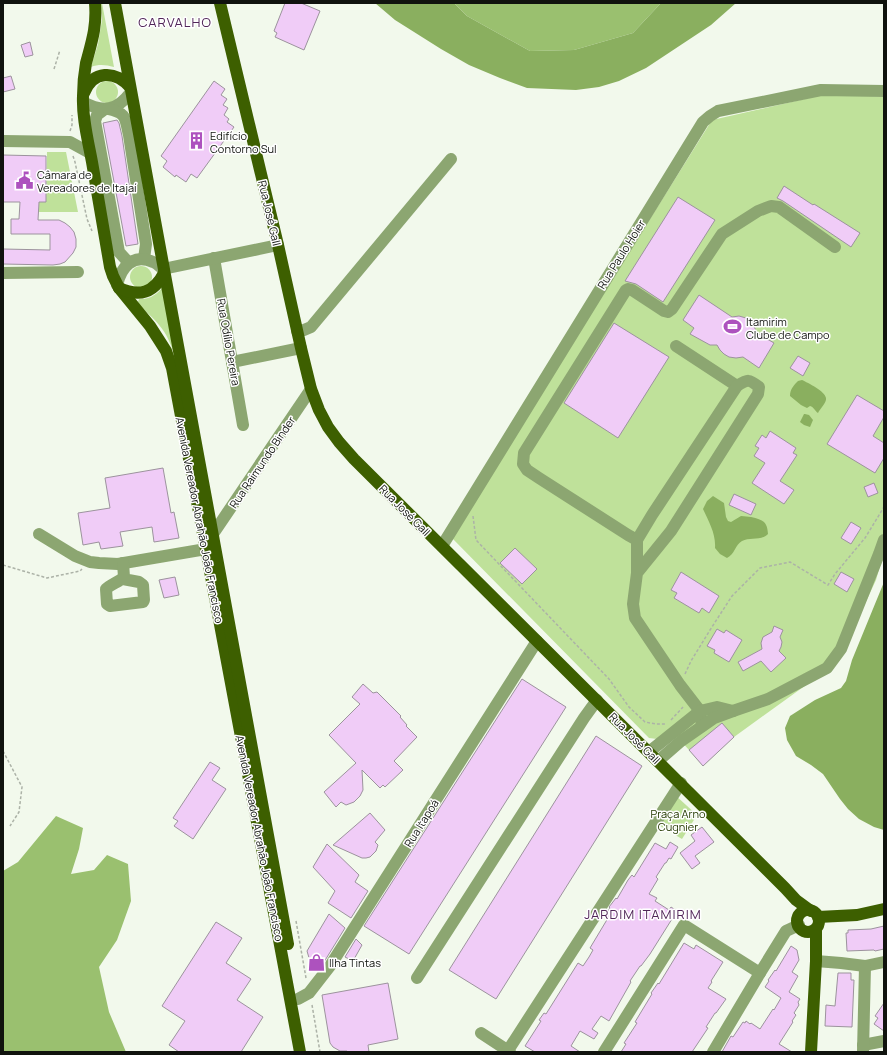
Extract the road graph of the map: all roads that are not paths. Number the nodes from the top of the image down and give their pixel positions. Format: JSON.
{"nodes":[{"id":1,"x":95,"y":3,"type":"edge"},
{"id":2,"x":115,"y":3,"type":"edge"},
{"id":3,"x":220,"y":3,"type":"edge"},
{"id":4,"x":131,"y":89,"type":"junction"},
{"id":5,"x":884,"y":91,"type":"edge"},
{"id":6,"x":83,"y":99,"type":"junction"},
{"id":7,"x":107,"y":109,"type":"junction"},
{"id":8,"x":86,"y":130,"type":"junction"},
{"id":9,"x":3,"y":141,"type":"edge"},
{"id":10,"x":70,"y":142,"type":"junction"},
{"id":11,"x":90,"y":153,"type":"junction"},
{"id":12,"x":452,"y":158,"type":"dead end"},
{"id":13,"x":278,"y":245,"type":"junction"},
{"id":14,"x":835,"y":248,"type":"dead end"},
{"id":15,"x":214,"y":258,"type":"junction"},
{"id":16,"x":144,"y":259,"type":"junction"},
{"id":17,"x":129,"y":263,"type":"junction"},
{"id":18,"x":164,"y":271,"type":"junction"},
{"id":19,"x":78,"y":272,"type":"dead end"},
{"id":20,"x":3,"y":273,"type":"edge"},
{"id":21,"x":118,"y":286,"type":"junction"},
{"id":22,"x":297,"y":332,"type":"junction"},
{"id":23,"x":676,"y":346,"type":"dead end"},
{"id":24,"x":301,"y":348,"type":"junction"},
{"id":25,"x":232,"y":362,"type":"junction"},
{"id":26,"x":737,"y":386,"type":"junction"},
{"id":27,"x":312,"y":389,"type":"junction"},
{"id":28,"x":243,"y":425,"type":"dead end"},
{"id":29,"x":39,"y":534,"type":"dead end"},
{"id":30,"x":213,"y":534,"type":"junction"},
{"id":31,"x":638,"y":540,"type":"junction"},
{"id":32,"x":884,"y":540,"type":"edge"},
{"id":33,"x":442,"y":546,"type":"junction"},
{"id":34,"x":206,"y":549,"type":"junction"},
{"id":35,"x":123,"y":563,"type":"junction"},
{"id":36,"x":637,"y":573,"type":"junction"},
{"id":37,"x":122,"y":579,"type":"dead end"},
{"id":38,"x":537,"y":641,"type":"junction"},
{"id":39,"x":597,"y":700,"type":"junction"},
{"id":40,"x":700,"y":711,"type":"junction"},
{"id":41,"x":733,"y":711,"type":"junction"},
{"id":42,"x":702,"y":726,"type":"junction"},
{"id":43,"x":649,"y":752,"type":"junction"},
{"id":44,"x":658,"y":761,"type":"junction"},
{"id":45,"x":681,"y":783,"type":"junction"},
{"id":46,"x":884,"y":909,"type":"edge"},
{"id":47,"x":809,"y":922,"type":"junction"},
{"id":48,"x":816,"y":961,"type":"junction"},
{"id":49,"x":884,"y":962,"type":"edge"},
{"id":50,"x":866,"y":966,"type":"junction"},
{"id":51,"x":760,"y":973,"type":"junction"},
{"id":52,"x":417,"y":978,"type":"dead end"},
{"id":53,"x":298,"y":999,"type":"junction"},
{"id":54,"x":481,"y":1033,"type":"dead end"},
{"id":55,"x":884,"y":1040,"type":"edge"},
{"id":56,"x":863,"y":1048,"type":"edge"},
{"id":57,"x":300,"y":1052,"type":"edge"},
{"id":58,"x":309,"y":1052,"type":"edge"},
{"id":59,"x":508,"y":1052,"type":"edge"},
{"id":60,"x":604,"y":1052,"type":"edge"},
{"id":61,"x":713,"y":1052,"type":"edge"},
{"id":62,"x":811,"y":1052,"type":"edge"}],
"edges":[{"from":1,"to":6,"type":"main road","name":"Avenida Vereador Abrahão João Francisco"},
{"from":2,"to":4,"type":"main road","name":"Avenida Vereador Abrahão João Francisco"},
{"from":3,"to":13,"type":"main road","name":"Rua José Gall"},
{"from":4,"to":6,"type":"main road"},
{"from":4,"to":7,"type":"street"},
{"from":4,"to":18,"type":"main road","name":"Avenida Vereador Abrahão João Francisco"},
{"from":5,"to":33,"type":"street","name":"Rua Paulo Hoier"},
{"from":6,"to":7,"type":"street"},
{"from":6,"to":8,"type":"main road","name":"Avenida Vereador Abrahão João Francisco"},
{"from":7,"to":16,"type":"street"},
{"from":7,"to":17,"type":"street"},
{"from":8,"to":10,"type":"street"},
{"from":8,"to":11,"type":"main road","name":"Avenida Vereador Abrahão João Francisco"},
{"from":9,"to":10,"type":"street"},
{"from":10,"to":11,"type":"street"},
{"from":11,"to":21,"type":"main road","name":"Avenida Vereador Abrahão João Francisco"},
{"from":12,"to":22,"type":"street"},
{"from":13,"to":15,"type":"street"},
{"from":13,"to":22,"type":"main road","name":"Rua José Gall"},
{"from":14,"to":31,"type":"street"},
{"from":15,"to":18,"type":"street"},
{"from":15,"to":25,"type":"street","name":"Rua Odílio Pereira"},
{"from":16,"to":17,"type":"street"},
{"from":16,"to":18,"type":"street"},
{"from":17,"to":21,"type":"street"},
{"from":18,"to":21,"type":"main road"},
{"from":18,"to":30,"type":"main road","name":"Avenida Vereador Abrahão João Francisco"},
{"from":19,"to":20,"type":"street"},
{"from":21,"to":34,"type":"main road","name":"Avenida Vereador Abrahão João Francisco"},
{"from":22,"to":24,"type":"main road","name":"Rua José Gall"},
{"from":23,"to":26,"type":"street"},
{"from":24,"to":25,"type":"street"},
{"from":24,"to":27,"type":"main road","name":"Rua José Gall"},
{"from":25,"to":28,"type":"street","name":"Rua Odílio Pereira"},
{"from":26,"to":31,"type":"street"},
{"from":26,"to":36,"type":"street"},
{"from":27,"to":30,"type":"street","name":"Rua Raimundo Binder"},
{"from":27,"to":33,"type":"main road","name":"Rua José Gall"},
{"from":29,"to":35,"type":"street"},
{"from":30,"to":53,"type":"main road","name":"Avenida Vereador Abrahão João Francisco"},
{"from":31,"to":36,"type":"street"},
{"from":32,"to":41,"type":"street"},
{"from":33,"to":38,"type":"main road","name":"Rua José Gall"},
{"from":34,"to":35,"type":"street"},
{"from":34,"to":57,"type":"main road","name":"Avenida Vereador Abrahão João Francisco"},
{"from":35,"to":37,"type":"street"},
{"from":36,"to":40,"type":"street"},
{"from":38,"to":39,"type":"main road","name":"Rua José Gall"},
{"from":38,"to":53,"type":"street","name":"Rua Itapoá"},
{"from":39,"to":43,"type":"main road","name":"Rua José Gall"},
{"from":39,"to":52,"type":"street"},
{"from":40,"to":41,"type":"street"},
{"from":40,"to":42,"type":"street"},
{"from":40,"to":43,"type":"street"},
{"from":41,"to":42,"type":"street"},
{"from":42,"to":44,"type":"street"},
{"from":43,"to":44,"type":"main road","name":"Rua José Gall"},
{"from":44,"to":45,"type":"main road","name":"Rua José Gall"},
{"from":45,"to":47,"type":"main road","name":"Rua José Gall"},
{"from":45,"to":59,"type":"street"},
{"from":46,"to":47,"type":"main road"},
{"from":47,"to":48,"type":"main road"},
{"from":47,"to":51,"type":"street"},
{"from":48,"to":50,"type":"street"},
{"from":48,"to":62,"type":"main road"},
{"from":49,"to":50,"type":"street"},
{"from":50,"to":56,"type":"street"},
{"from":51,"to":60,"type":"street"},
{"from":51,"to":61,"type":"street"},
{"from":53,"to":58,"type":"main road","name":"Avenida Vereador Abrahão João Francisco"},
{"from":54,"to":59,"type":"street"},
{"from":55,"to":56,"type":"street"}]}
